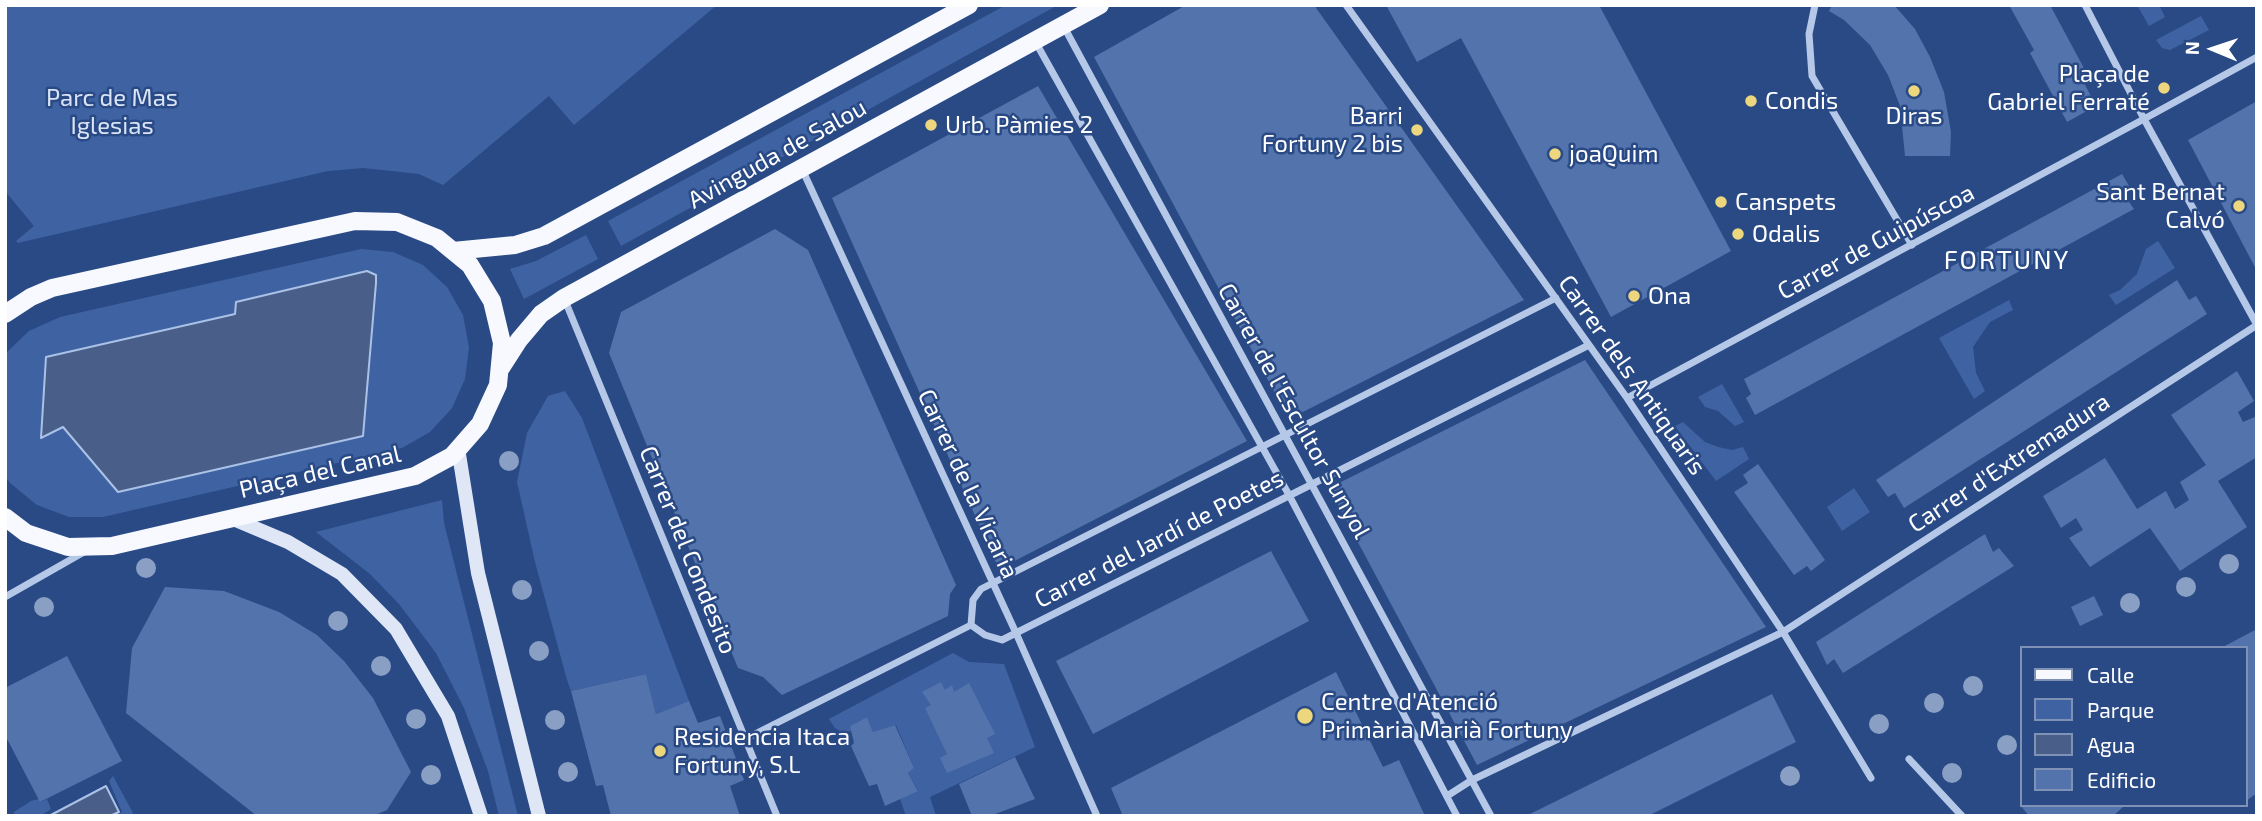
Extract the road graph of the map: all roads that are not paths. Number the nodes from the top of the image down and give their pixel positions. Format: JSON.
{"nodes":[{"id":1,"x":969,"y":5,"type":"edge"},
{"id":2,"x":1100,"y":5,"type":"edge"},
{"id":3,"x":1346,"y":5,"type":"edge"},
{"id":4,"x":1815,"y":5,"type":"edge"},
{"id":5,"x":2085,"y":5,"type":"edge"},
{"id":6,"x":1063,"y":25,"type":"junction"},
{"id":7,"x":1035,"y":40,"type":"junction"},
{"id":8,"x":2257,"y":57,"type":"edge"},
{"id":9,"x":2144,"y":119,"type":"junction"},
{"id":10,"x":802,"y":169,"type":"junction"},
{"id":11,"x":1912,"y":245,"type":"junction"},
{"id":12,"x":453,"y":251,"type":"junction"},
{"id":13,"x":564,"y":298,"type":"junction"},
{"id":14,"x":1556,"y":298,"type":"junction"},
{"id":15,"x":5,"y":314,"type":"edge"},
{"id":16,"x":2257,"y":325,"type":"edge"},
{"id":17,"x":1589,"y":345,"type":"junction"},
{"id":18,"x":499,"y":371,"type":"junction"},
{"id":19,"x":1627,"y":398,"type":"junction"},
{"id":20,"x":1285,"y":435,"type":"junction"},
{"id":21,"x":1262,"y":447,"type":"junction"},
{"id":22,"x":458,"y":448,"type":"junction"},
{"id":23,"x":1312,"y":484,"type":"junction"},
{"id":24,"x":1289,"y":495,"type":"junction"},
{"id":25,"x":5,"y":517,"type":"edge"},
{"id":26,"x":231,"y":518,"type":"junction"},
{"id":27,"x":95,"y":546,"type":"junction"},
{"id":28,"x":993,"y":583,"type":"junction"},
{"id":29,"x":5,"y":597,"type":"edge"},
{"id":30,"x":971,"y":625,"type":"junction"},
{"id":31,"x":1783,"y":632,"type":"junction"},
{"id":32,"x":1016,"y":633,"type":"junction"},
{"id":33,"x":745,"y":739,"type":"junction"},
{"id":34,"x":1909,"y":759,"type":"dead end"},
{"id":35,"x":1871,"y":778,"type":"dead end"},
{"id":36,"x":1472,"y":780,"type":"junction"},
{"id":37,"x":1447,"y":796,"type":"junction"},
{"id":38,"x":478,"y":815,"type":"edge"},
{"id":39,"x":539,"y":816,"type":"edge"},
{"id":40,"x":777,"y":816,"type":"edge"},
{"id":41,"x":1097,"y":816,"type":"edge"},
{"id":42,"x":1457,"y":816,"type":"edge"},
{"id":43,"x":1491,"y":816,"type":"edge"},
{"id":44,"x":1962,"y":816,"type":"edge"}],
"edges":[{"from":1,"to":12,"type":"main road"},
{"from":2,"to":6,"type":"main road","name":"Avinguda de Salou"},
{"from":3,"to":14,"type":"street","name":"Carrer dels Antiquaris"},
{"from":4,"to":11,"type":"street"},
{"from":5,"to":9,"type":"street"},
{"from":6,"to":7,"type":"main road","name":"Avinguda de Salou"},
{"from":6,"to":20,"type":"street","name":"Carrer de l'Escultor Sunyol"},
{"from":7,"to":10,"type":"main road","name":"Avinguda de Salou"},
{"from":7,"to":21,"type":"street","name":"Carrer de l'Escultor Sunyol"},
{"from":8,"to":9,"type":"street","name":"Carrer de Guipúscoa"},
{"from":9,"to":11,"type":"street","name":"Carrer de Guipúscoa"},
{"from":9,"to":16,"type":"street"},
{"from":10,"to":13,"type":"main road","name":"Avinguda de Salou"},
{"from":10,"to":28,"type":"street","name":"Carrer de la Vicaria"},
{"from":11,"to":19,"type":"street","name":"Carrer de Guipúscoa"},
{"from":12,"to":15,"type":"main road","name":"Plaça del Canal"},
{"from":12,"to":18,"type":"main road","name":"Plaça del Canal"},
{"from":13,"to":18,"type":"main road","name":"Avinguda de Salou"},
{"from":13,"to":33,"type":"street","name":"Carrer del Condesito"},
{"from":14,"to":17,"type":"street","name":"Carrer dels Antiquaris"},
{"from":14,"to":20,"type":"street","name":"Carrer del Jardí de Poetes"},
{"from":16,"to":31,"type":"street","name":"Carrer d'Extremadura"},
{"from":17,"to":19,"type":"street","name":"Carrer dels Antiquaris"},
{"from":17,"to":23,"type":"street","name":"Carrer del Jardí de Poetes"},
{"from":18,"to":22,"type":"main road","name":"Plaça del Canal"},
{"from":19,"to":31,"type":"street","name":"Carrer dels Antiquaris"},
{"from":20,"to":21,"type":"street","name":"Carrer del Jardí de Poetes"},
{"from":20,"to":23,"type":"street","name":"Carrer de l'Escultor Sunyol"},
{"from":21,"to":24,"type":"street","name":"Carrer de l'Escultor Sunyol"},
{"from":21,"to":28,"type":"street","name":"Carrer del Jardí de Poetes"},
{"from":22,"to":26,"type":"main road","name":"Plaça del Canal"},
{"from":22,"to":39,"type":"main road"},
{"from":23,"to":24,"type":"street","name":"Carrer del Jardí de Poetes"},
{"from":23,"to":36,"type":"street","name":"Carrer de l'Escultor Sunyol"},
{"from":24,"to":32,"type":"street","name":"Carrer del Jardí de Poetes"},
{"from":24,"to":37,"type":"street","name":"Carrer de l'Escultor Sunyol"},
{"from":25,"to":27,"type":"main road","name":"Plaça del Canal"},
{"from":26,"to":27,"type":"main road","name":"Plaça del Canal"},
{"from":26,"to":38,"type":"main road"},
{"from":27,"to":29,"type":"street"},
{"from":28,"to":30,"type":"street","name":"Carrer del Jardí de Poetes"},
{"from":28,"to":32,"type":"street","name":"Carrer de la Vicaria"},
{"from":30,"to":32,"type":"street","name":"Carrer del Jardí de Poetes"},
{"from":30,"to":33,"type":"street"},
{"from":31,"to":35,"type":"street","name":"Carrer dels Antiquaris"},
{"from":31,"to":36,"type":"street","name":"Carrer d'Extremadura"},
{"from":32,"to":41,"type":"street","name":"Carrer de la Vicaria"},
{"from":33,"to":40,"type":"street","name":"Carrer del Condesito"},
{"from":34,"to":44,"type":"street"},
{"from":36,"to":37,"type":"street","name":"Carrer d'Extremadura"},
{"from":36,"to":43,"type":"street","name":"Carrer de l'Escultor Sunyol"},
{"from":37,"to":42,"type":"street","name":"Carrer de l'Escultor Sunyol"}]}
